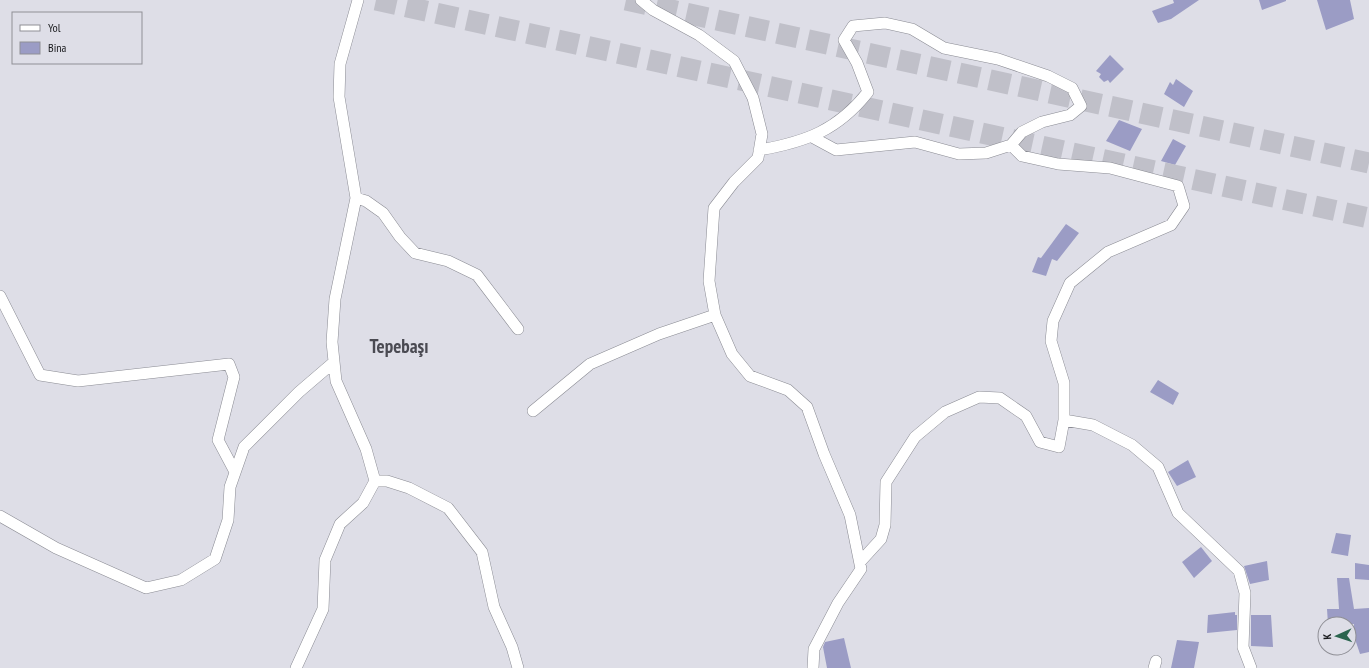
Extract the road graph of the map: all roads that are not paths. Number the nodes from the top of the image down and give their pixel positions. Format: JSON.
{"nodes":[{"id":1,"x":358,"y":0,"type":"edge"},
{"id":2,"x":641,"y":0,"type":"edge"},
{"id":3,"x":812,"y":137,"type":"junction"},
{"id":4,"x":1011,"y":144,"type":"junction"},
{"id":5,"x":760,"y":150,"type":"junction"},
{"id":6,"x":356,"y":198,"type":"junction"},
{"id":7,"x":0,"y":296,"type":"edge"},
{"id":8,"x":714,"y":315,"type":"junction"},
{"id":9,"x":518,"y":329,"type":"dead end"},
{"id":10,"x":334,"y":362,"type":"junction"},
{"id":11,"x":533,"y":411,"type":"dead end"},
{"id":12,"x":1064,"y":420,"type":"junction"},
{"id":13,"x":236,"y":472,"type":"junction"},
{"id":14,"x":375,"y":481,"type":"junction"},
{"id":15,"x":0,"y":516,"type":"edge"},
{"id":16,"x":860,"y":562,"type":"junction"},
{"id":17,"x":296,"y":668,"type":"edge"},
{"id":18,"x":518,"y":668,"type":"edge"},
{"id":19,"x":813,"y":668,"type":"edge"},
{"id":20,"x":1251,"y":668,"type":"edge"}],
"edges":[{"from":1,"to":6,"type":"street"},
{"from":2,"to":5,"type":"street"},
{"from":3,"to":4,"type":"street"},
{"from":3,"to":4,"type":"street"},
{"from":3,"to":5,"type":"street"},
{"from":4,"to":12,"type":"street"},
{"from":5,"to":8,"type":"street"},
{"from":6,"to":9,"type":"street"},
{"from":6,"to":10,"type":"street"},
{"from":7,"to":13,"type":"street"},
{"from":8,"to":11,"type":"street"},
{"from":8,"to":16,"type":"street"},
{"from":10,"to":13,"type":"street"},
{"from":10,"to":14,"type":"street"},
{"from":12,"to":16,"type":"street"},
{"from":12,"to":20,"type":"street"},
{"from":13,"to":15,"type":"street"},
{"from":14,"to":17,"type":"street"},
{"from":14,"to":18,"type":"street"},
{"from":16,"to":19,"type":"street"}]}
